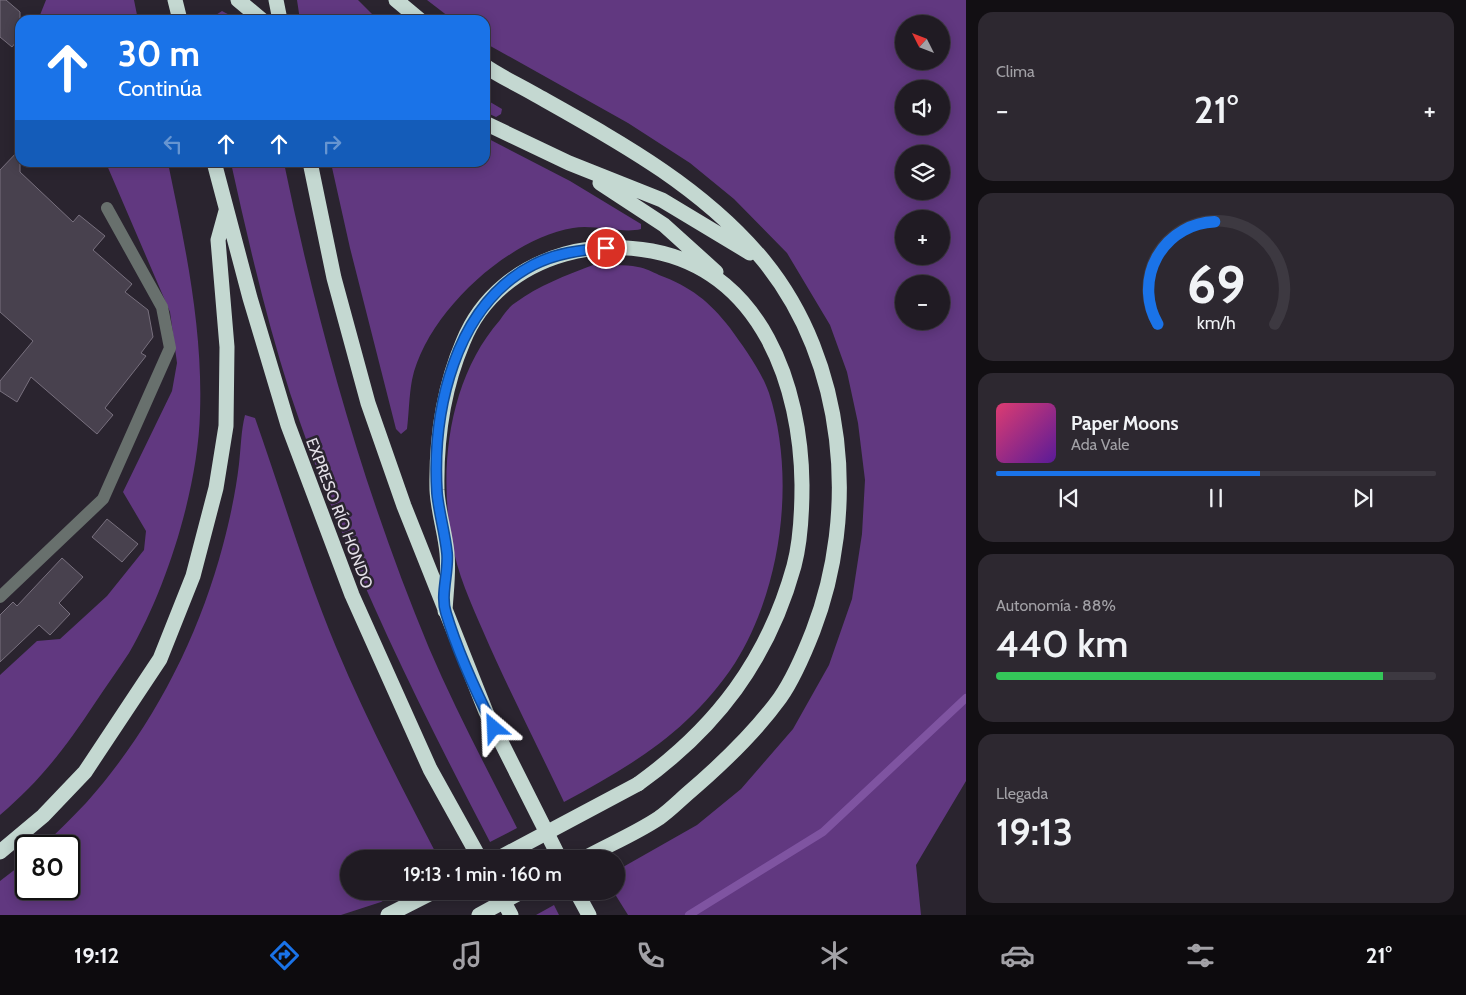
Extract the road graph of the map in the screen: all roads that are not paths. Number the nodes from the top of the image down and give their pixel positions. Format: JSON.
{"nodes":[{"id":1,"x":175,"y":0,"type":"edge"},
{"id":2,"x":238,"y":0,"type":"edge"},
{"id":3,"x":276,"y":0,"type":"edge"},
{"id":4,"x":396,"y":0,"type":"edge"},
{"id":5,"x":179,"y":15,"type":"edge"},
{"id":6,"x":256,"y":15,"type":"edge"},
{"id":7,"x":279,"y":15,"type":"edge"},
{"id":8,"x":414,"y":15,"type":"edge"},
{"id":9,"x":490,"y":69,"type":"edge"},
{"id":10,"x":490,"y":125,"type":"edge"},
{"id":11,"x":569,"y":163,"type":"junction"},
{"id":12,"x":215,"y":167,"type":"edge"},
{"id":13,"x":311,"y":167,"type":"edge"},
{"id":14,"x":107,"y":208,"type":"dead end"},
{"id":15,"x":226,"y":210,"type":"junction"},
{"id":16,"x":764,"y":262,"type":"junction"},
{"id":17,"x":750,"y":311,"type":"junction"},
{"id":18,"x":0,"y":597,"type":"edge"},
{"id":19,"x":445,"y":611,"type":"junction"},
{"id":20,"x":475,"y":850,"type":"edge"},
{"id":21,"x":514,"y":850,"type":"edge"},
{"id":22,"x":555,"y":850,"type":"edge"},
{"id":23,"x":600,"y":850,"type":"edge"},
{"id":24,"x":0,"y":852,"type":"edge"},
{"id":25,"x":417,"y":900,"type":"edge"},
{"id":26,"x":503,"y":900,"type":"edge"},
{"id":27,"x":506,"y":900,"type":"edge"},
{"id":28,"x":580,"y":900,"type":"edge"},
{"id":29,"x":394,"y":912,"type":"edge"},
{"id":30,"x":479,"y":915,"type":"edge"},
{"id":31,"x":511,"y":915,"type":"edge"},
{"id":32,"x":588,"y":915,"type":"edge"}],
"edges":[{"from":1,"to":5,"type":"highway"},
{"from":2,"to":6,"type":"highway"},
{"from":3,"to":7,"type":"highway"},
{"from":4,"to":8,"type":"highway"},
{"from":9,"to":16,"type":"highway"},
{"from":10,"to":11,"type":"highway"},
{"from":11,"to":16,"type":"highway"},
{"from":11,"to":17,"type":"highway"},
{"from":12,"to":15,"type":"highway","name":"EXPRESO RÍO HONDO"},
{"from":13,"to":19,"type":"highway"},
{"from":14,"to":18,"type":"street"},
{"from":15,"to":20,"type":"highway","name":"EXPRESO RÍO HONDO"},
{"from":15,"to":24,"type":"highway"},
{"from":16,"to":23,"type":"highway"},
{"from":17,"to":19,"type":"highway"},
{"from":17,"to":21,"type":"highway","bridge":true},
{"from":19,"to":22,"type":"highway"},
{"from":25,"to":29,"type":"highway"},
{"from":26,"to":31,"type":"highway"},
{"from":27,"to":30,"type":"highway","bridge":true},
{"from":28,"to":32,"type":"highway"}]}
